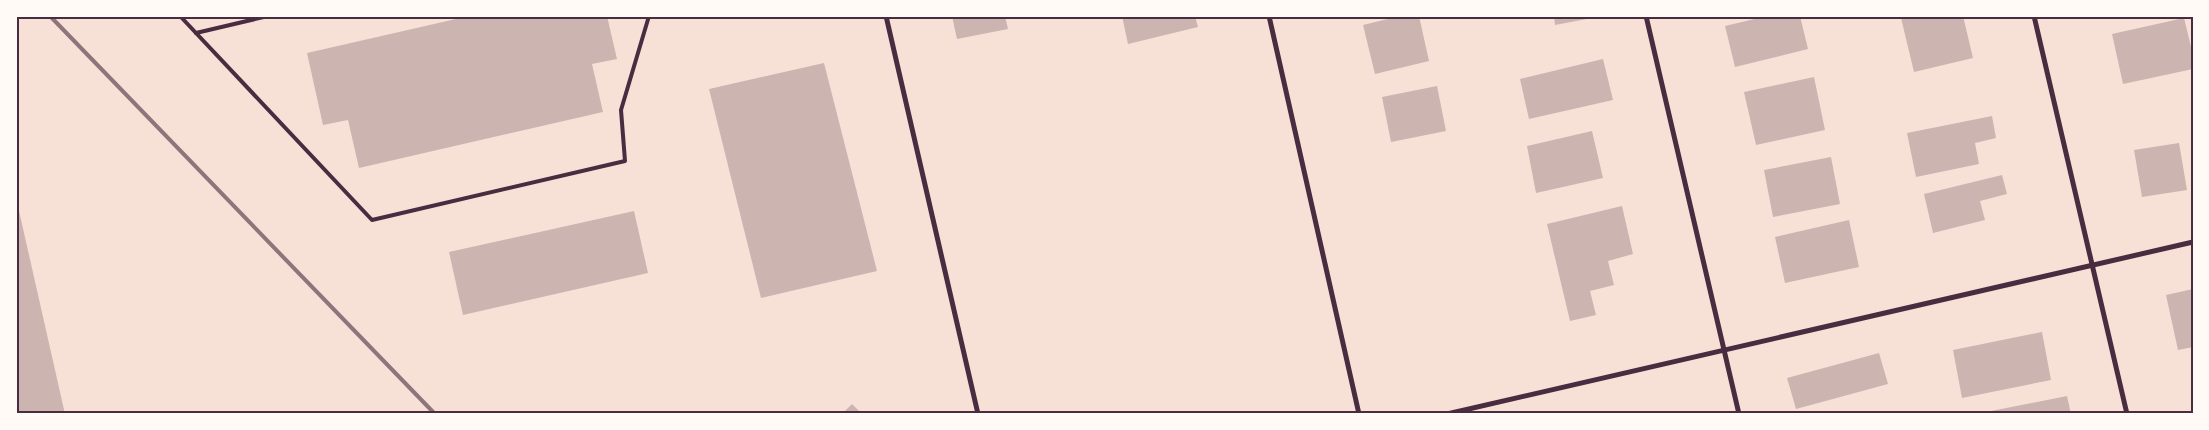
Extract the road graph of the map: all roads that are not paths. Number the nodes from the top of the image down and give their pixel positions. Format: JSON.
{"nodes":[{"id":1,"x":180,"y":16,"type":"edge"},
{"id":2,"x":268,"y":16,"type":"edge"},
{"id":3,"x":649,"y":16,"type":"edge"},
{"id":4,"x":886,"y":16,"type":"edge"},
{"id":5,"x":1269,"y":16,"type":"edge"},
{"id":6,"x":1646,"y":16,"type":"edge"},
{"id":7,"x":2034,"y":16,"type":"edge"},
{"id":8,"x":196,"y":33,"type":"junction"},
{"id":9,"x":2193,"y":242,"type":"edge"},
{"id":10,"x":2092,"y":264,"type":"junction"},
{"id":11,"x":1724,"y":351,"type":"junction"},
{"id":12,"x":978,"y":414,"type":"edge"},
{"id":13,"x":1359,"y":414,"type":"edge"},
{"id":14,"x":1447,"y":414,"type":"edge"},
{"id":15,"x":1739,"y":414,"type":"edge"},
{"id":16,"x":2127,"y":414,"type":"edge"}],
"edges":[{"from":1,"to":8,"type":"lane"},
{"from":2,"to":8,"type":"lane"},
{"from":3,"to":8,"type":"lane"},
{"from":4,"to":12,"type":"street"},
{"from":5,"to":13,"type":"street"},
{"from":6,"to":11,"type":"street"},
{"from":7,"to":10,"type":"street"},
{"from":9,"to":10,"type":"street"},
{"from":10,"to":11,"type":"street"},
{"from":10,"to":16,"type":"street"},
{"from":11,"to":14,"type":"street"},
{"from":11,"to":15,"type":"street"}]}
